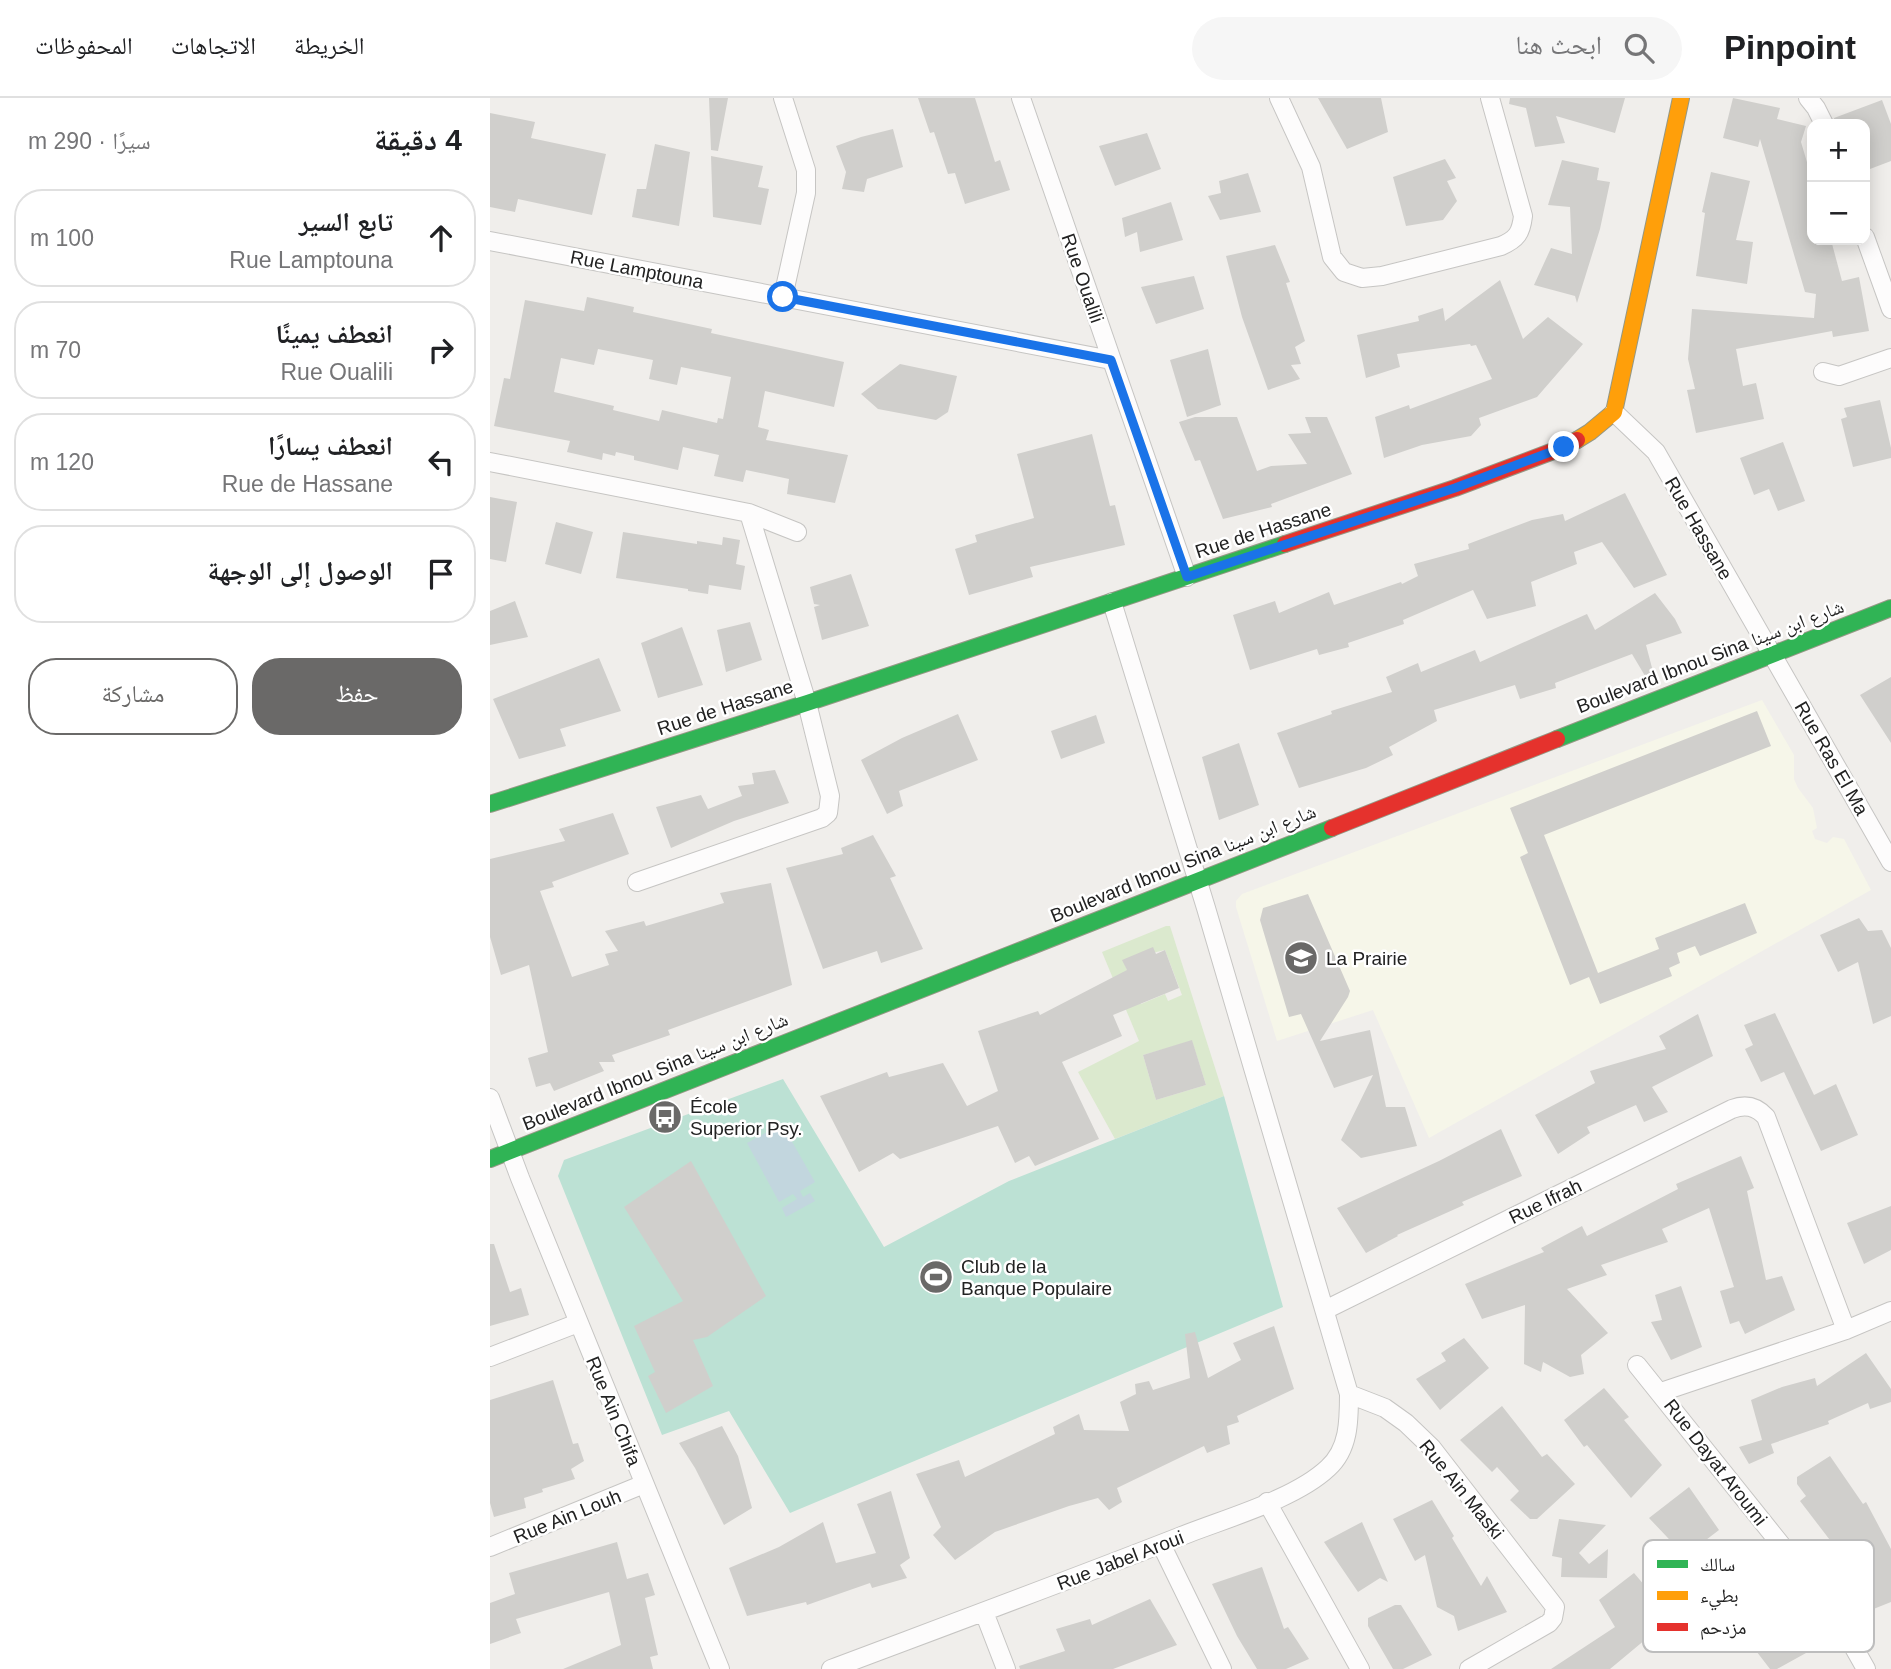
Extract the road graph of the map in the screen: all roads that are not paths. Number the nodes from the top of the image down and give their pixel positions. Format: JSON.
{"nodes":[{"id":1,"x":783,"y":98,"type":"edge"},
{"id":2,"x":1020,"y":98,"type":"edge"},
{"id":3,"x":1279,"y":98,"type":"edge"},
{"id":4,"x":1490,"y":98,"type":"edge"},
{"id":5,"x":1681,"y":98,"type":"edge"},
{"id":6,"x":1808,"y":98,"type":"edge"},
{"id":7,"x":1822,"y":119,"type":"edge"},
{"id":8,"x":490,"y":243,"type":"edge"},
{"id":9,"x":1868,"y":245,"type":"edge"},
{"id":10,"x":783,"y":297,"type":"junction"},
{"id":11,"x":1891,"y":309,"type":"edge"},
{"id":12,"x":1891,"y":358,"type":"edge"},
{"id":13,"x":1111,"y":360,"type":"junction"},
{"id":14,"x":1823,"y":372,"type":"dead end"},
{"id":15,"x":1614,"y":412,"type":"junction"},
{"id":16,"x":490,"y":462,"type":"edge"},
{"id":17,"x":749,"y":513,"type":"junction"},
{"id":18,"x":797,"y":532,"type":"dead end"},
{"id":19,"x":1187,"y":577,"type":"junction"},
{"id":20,"x":1112,"y":602,"type":"junction"},
{"id":21,"x":1891,"y":608,"type":"edge"},
{"id":22,"x":1772,"y":654,"type":"junction"},
{"id":23,"x":807,"y":703,"type":"junction"},
{"id":24,"x":490,"y":804,"type":"edge"},
{"id":25,"x":1891,"y":862,"type":"edge"},
{"id":26,"x":1198,"y":880,"type":"junction"},
{"id":27,"x":637,"y":882,"type":"dead end"},
{"id":28,"x":490,"y":1098,"type":"edge"},
{"id":29,"x":510,"y":1152,"type":"junction"},
{"id":30,"x":490,"y":1160,"type":"edge"},
{"id":31,"x":1325,"y":1310,"type":"junction"},
{"id":32,"x":1891,"y":1311,"type":"edge"},
{"id":33,"x":578,"y":1323,"type":"junction"},
{"id":34,"x":1846,"y":1330,"type":"junction"},
{"id":35,"x":490,"y":1357,"type":"edge"},
{"id":36,"x":1637,"y":1365,"type":"dead end"},
{"id":37,"x":1661,"y":1392,"type":"junction"},
{"id":38,"x":1349,"y":1394,"type":"junction"},
{"id":39,"x":644,"y":1484,"type":"junction"},
{"id":40,"x":1267,"y":1502,"type":"junction"},
{"id":41,"x":1778,"y":1540,"type":"edge"},
{"id":42,"x":1161,"y":1544,"type":"junction"},
{"id":43,"x":490,"y":1547,"type":"edge"},
{"id":44,"x":984,"y":1612,"type":"junction"},
{"id":45,"x":1856,"y":1652,"type":"edge"},
{"id":46,"x":720,"y":1669,"type":"edge"},
{"id":47,"x":831,"y":1669,"type":"edge"},
{"id":48,"x":1006,"y":1669,"type":"edge"},
{"id":49,"x":1222,"y":1669,"type":"edge"},
{"id":50,"x":1360,"y":1669,"type":"edge"},
{"id":51,"x":1469,"y":1669,"type":"edge"},
{"id":52,"x":1866,"y":1669,"type":"edge"}],
"edges":[{"from":1,"to":10,"type":"street"},
{"from":2,"to":13,"type":"street","name":"Rue Oualili"},
{"from":3,"to":4,"type":"street"},
{"from":5,"to":15,"type":"street"},
{"from":6,"to":7,"type":"street"},
{"from":8,"to":10,"type":"street","name":"Rue Lamptouna"},
{"from":9,"to":11,"type":"street"},
{"from":10,"to":13,"type":"street","name":"Rue Lamptouna"},
{"from":12,"to":14,"type":"street"},
{"from":13,"to":19,"type":"street","name":"Rue Oualili"},
{"from":15,"to":19,"type":"street","name":"Rue de Hassane"},
{"from":15,"to":22,"type":"street","name":"Rue Hassane"},
{"from":16,"to":17,"type":"street"},
{"from":17,"to":18,"type":"street"},
{"from":17,"to":23,"type":"street"},
{"from":19,"to":20,"type":"street","name":"Rue de Hassane"},
{"from":20,"to":23,"type":"street","name":"Rue de Hassane"},
{"from":20,"to":26,"type":"street","name":"Rue Jabel Aroui"},
{"from":21,"to":22,"type":"street","name":"Boulevard Ibnou Sina شارع ابن سينا"},
{"from":22,"to":25,"type":"street","name":"Rue Ras El Ma"},
{"from":22,"to":26,"type":"street","name":"Boulevard Ibnou Sina شارع ابن سينا"},
{"from":23,"to":24,"type":"street","name":"Rue de Hassane"},
{"from":23,"to":27,"type":"street"},
{"from":26,"to":29,"type":"street","name":"Boulevard Ibnou Sina شارع ابن سينا"},
{"from":26,"to":31,"type":"street","name":"Rue Jabel Aroui"},
{"from":28,"to":29,"type":"street","name":"Rue Ain Chifa"},
{"from":29,"to":30,"type":"street","name":"Boulevard Ibnou Sina شارع ابن سينا"},
{"from":29,"to":33,"type":"street","name":"Rue Ain Chifa"},
{"from":31,"to":34,"type":"street","name":"Rue Ifrah"},
{"from":31,"to":38,"type":"street","name":"Rue Jabel Aroui"},
{"from":32,"to":34,"type":"street","name":"Rue Dayat Aroumi"},
{"from":33,"to":35,"type":"street"},
{"from":33,"to":39,"type":"street","name":"Rue Ain Chifa"},
{"from":34,"to":37,"type":"street","name":"Rue Dayat Aroumi"},
{"from":36,"to":37,"type":"street","name":"Rue Dayat Aroumi"},
{"from":37,"to":41,"type":"street","name":"Rue Dayat Aroumi"},
{"from":38,"to":40,"type":"street","name":"Rue Jabel Aroui"},
{"from":38,"to":51,"type":"street","name":"Rue Ain Maski"},
{"from":39,"to":43,"type":"street","name":"Rue Ain Louh"},
{"from":39,"to":46,"type":"street","name":"Rue Ain Chifa"},
{"from":40,"to":42,"type":"street","name":"Rue Jabel Aroui"},
{"from":40,"to":50,"type":"street"},
{"from":42,"to":44,"type":"street","name":"Rue Jabel Aroui"},
{"from":42,"to":49,"type":"street"},
{"from":44,"to":47,"type":"street","name":"Rue Jabel Aroui"},
{"from":44,"to":48,"type":"street"},
{"from":45,"to":52,"type":"street","name":"Rue Dayat Aroumi"}]}
